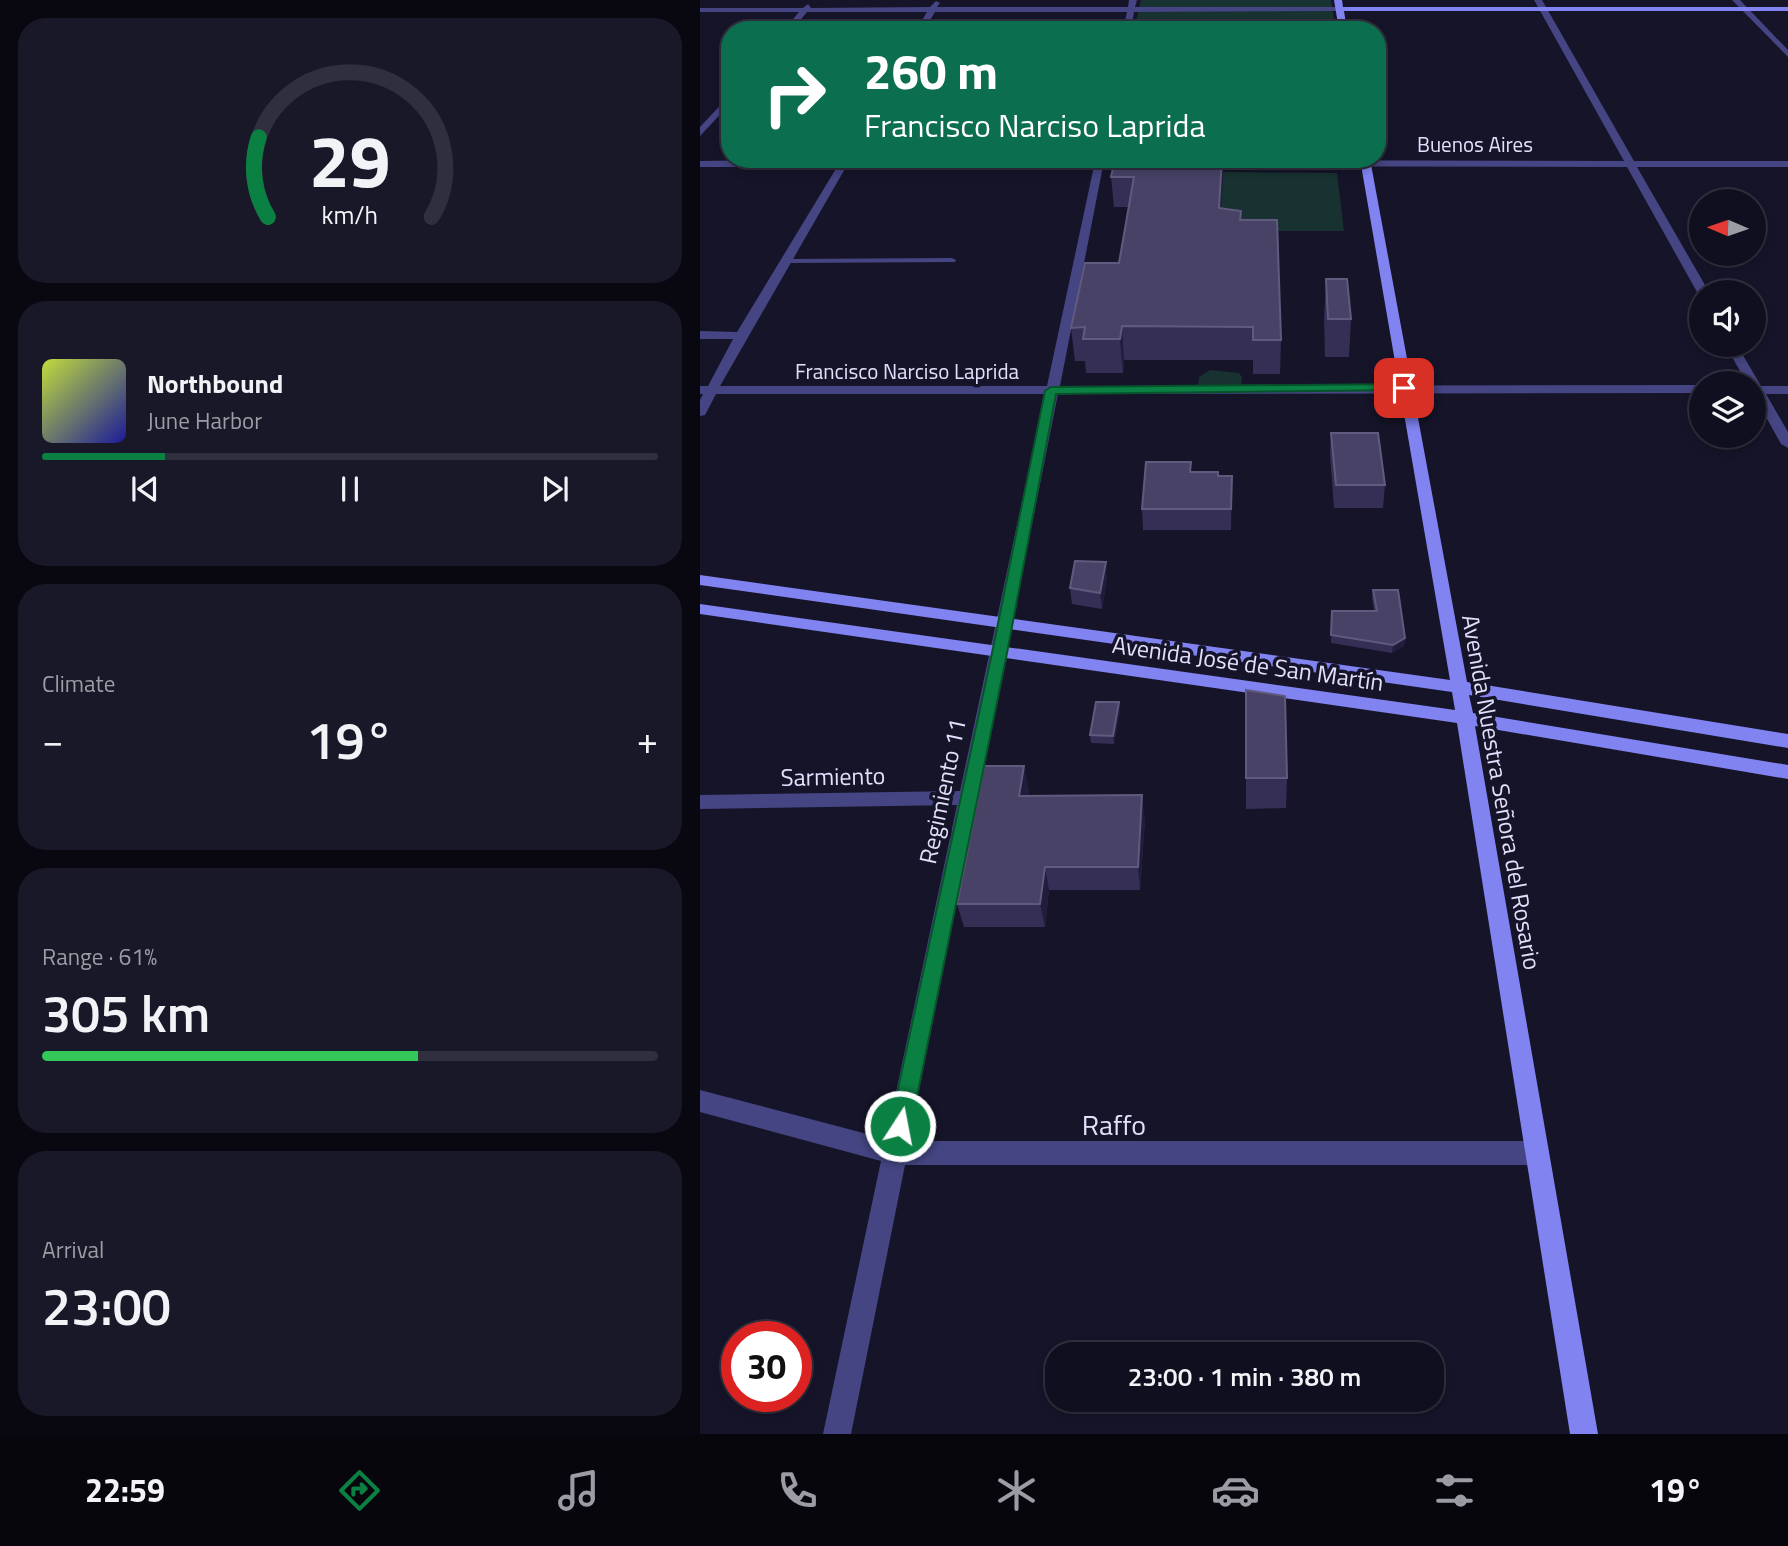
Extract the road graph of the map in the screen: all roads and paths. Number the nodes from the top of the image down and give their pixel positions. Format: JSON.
{"nodes":[{"id":1,"x":813,"y":0,"type":"edge"},
{"id":2,"x":938,"y":0,"type":"edge"},
{"id":3,"x":1133,"y":0,"type":"edge"},
{"id":4,"x":1538,"y":0,"type":"edge"},
{"id":5,"x":1736,"y":0,"type":"edge"},
{"id":6,"x":1339,"y":4,"type":"edge"},
{"id":7,"x":805,"y":9,"type":"junction"},
{"id":8,"x":932,"y":9,"type":"junction"},
{"id":9,"x":1131,"y":9,"type":"junction"},
{"id":10,"x":1544,"y":9,"type":"junction"},
{"id":11,"x":1745,"y":9,"type":"junction"},
{"id":12,"x":1788,"y":9,"type":"edge"},
{"id":13,"x":700,"y":10,"type":"edge"},
{"id":14,"x":795,"y":21,"type":"edge"},
{"id":15,"x":925,"y":21,"type":"edge"},
{"id":16,"x":1129,"y":21,"type":"edge"},
{"id":17,"x":1788,"y":55,"type":"edge"},
{"id":18,"x":721,"y":108,"type":"edge"},
{"id":19,"x":700,"y":133,"type":"edge"},
{"id":20,"x":1386,"y":161,"type":"edge"},
{"id":21,"x":700,"y":164,"type":"edge"},
{"id":22,"x":721,"y":164,"type":"edge"},
{"id":23,"x":1632,"y":164,"type":"junction"},
{"id":24,"x":1788,"y":164,"type":"edge"},
{"id":25,"x":841,"y":168,"type":"edge"},
{"id":26,"x":1098,"y":168,"type":"edge"},
{"id":27,"x":1367,"y":168,"type":"edge"},
{"id":28,"x":952,"y":260,"type":"dead end"},
{"id":29,"x":787,"y":261,"type":"junction"},
{"id":30,"x":1696,"y":280,"type":"edge"},
{"id":31,"x":700,"y":335,"type":"edge"},
{"id":32,"x":741,"y":336,"type":"junction"},
{"id":33,"x":1404,"y":388,"type":"junction"},
{"id":34,"x":1766,"y":388,"type":"edge"},
{"id":35,"x":707,"y":390,"type":"edge"},
{"id":36,"x":1689,"y":390,"type":"edge"},
{"id":37,"x":1788,"y":390,"type":"edge"},
{"id":38,"x":1051,"y":391,"type":"junction"},
{"id":39,"x":1766,"y":407,"type":"edge"},
{"id":40,"x":700,"y":412,"type":"edge"},
{"id":41,"x":1788,"y":444,"type":"edge"},
{"id":42,"x":700,"y":580,"type":"edge"},
{"id":43,"x":700,"y":609,"type":"edge"},
{"id":44,"x":1005,"y":625,"type":"junction"},
{"id":45,"x":999,"y":653,"type":"junction"},
{"id":46,"x":1459,"y":687,"type":"junction"},
{"id":47,"x":1464,"y":718,"type":"junction"},
{"id":48,"x":1788,"y":741,"type":"edge"},
{"id":49,"x":1788,"y":772,"type":"edge"},
{"id":50,"x":967,"y":799,"type":"junction"},
{"id":51,"x":700,"y":802,"type":"edge"},
{"id":52,"x":700,"y":1101,"type":"edge"},
{"id":53,"x":895,"y":1153,"type":"junction"},
{"id":54,"x":1535,"y":1153,"type":"junction"},
{"id":55,"x":837,"y":1434,"type":"edge"},
{"id":56,"x":1584,"y":1434,"type":"edge"}],
"edges":[{"from":1,"to":7,"type":"street"},
{"from":2,"to":8,"type":"street"},
{"from":3,"to":9,"type":"street"},
{"from":4,"to":10,"type":"street"},
{"from":5,"to":11,"type":"street"},
{"from":6,"to":9,"type":"street"},
{"from":6,"to":10,"type":"street"},
{"from":7,"to":8,"type":"street"},
{"from":7,"to":13,"type":"street"},
{"from":7,"to":14,"type":"street"},
{"from":8,"to":9,"type":"street"},
{"from":8,"to":15,"type":"street"},
{"from":9,"to":16,"type":"street"},
{"from":10,"to":11,"type":"street"},
{"from":10,"to":23,"type":"street"},
{"from":11,"to":12,"type":"street"},
{"from":11,"to":17,"type":"street"},
{"from":18,"to":19,"type":"street"},
{"from":20,"to":23,"type":"street","name":"Buenos Aires"},
{"from":21,"to":22,"type":"street"},
{"from":23,"to":24,"type":"street","name":"Buenos Aires"},
{"from":23,"to":30,"type":"street"},
{"from":25,"to":29,"type":"street"},
{"from":26,"to":38,"type":"street","name":"Regimiento 11"},
{"from":27,"to":33,"type":"street","name":"Avenida Nuestra Señora del Rosario"},
{"from":28,"to":29,"type":"lane"},
{"from":29,"to":32,"type":"street"},
{"from":31,"to":32,"type":"street"},
{"from":32,"to":35,"type":"street"},
{"from":33,"to":36,"type":"street","name":"Francisco Narciso Laprida"},
{"from":33,"to":38,"type":"street","name":"Francisco Narciso Laprida"},
{"from":33,"to":46,"type":"street","name":"Avenida Nuestra Señora del Rosario"},
{"from":34,"to":37,"type":"street"},
{"from":35,"to":38,"type":"street","name":"Francisco Narciso Laprida"},
{"from":35,"to":40,"type":"street"},
{"from":38,"to":44,"type":"street","name":"Regimiento 11"},
{"from":39,"to":41,"type":"street"},
{"from":42,"to":44,"type":"street","name":"Avenida José de San Martín"},
{"from":43,"to":45,"type":"street","name":"Avenida José de San Martín"},
{"from":44,"to":45,"type":"street","name":"Regimiento 11"},
{"from":44,"to":46,"type":"street","name":"Avenida José de San Martín"},
{"from":45,"to":47,"type":"street","name":"Avenida José de San Martín"},
{"from":45,"to":50,"type":"street","name":"Regimiento 11"},
{"from":46,"to":47,"type":"street","name":"Avenida Nuestra Señora del Rosario"},
{"from":46,"to":48,"type":"street","name":"Avenida José de San Martín"},
{"from":47,"to":49,"type":"street","name":"Avenida José de San Martín"},
{"from":47,"to":54,"type":"street","name":"Avenida Nuestra Señora del Rosario"},
{"from":50,"to":51,"type":"street","name":"Sarmiento"},
{"from":50,"to":53,"type":"street","name":"Regimiento 11"},
{"from":52,"to":53,"type":"street","name":"Raffo"},
{"from":53,"to":54,"type":"street","name":"Raffo"},
{"from":53,"to":55,"type":"street","name":"Regimiento 11"},
{"from":54,"to":56,"type":"street","name":"Avenida Nuestra Señora del Rosario"}]}
